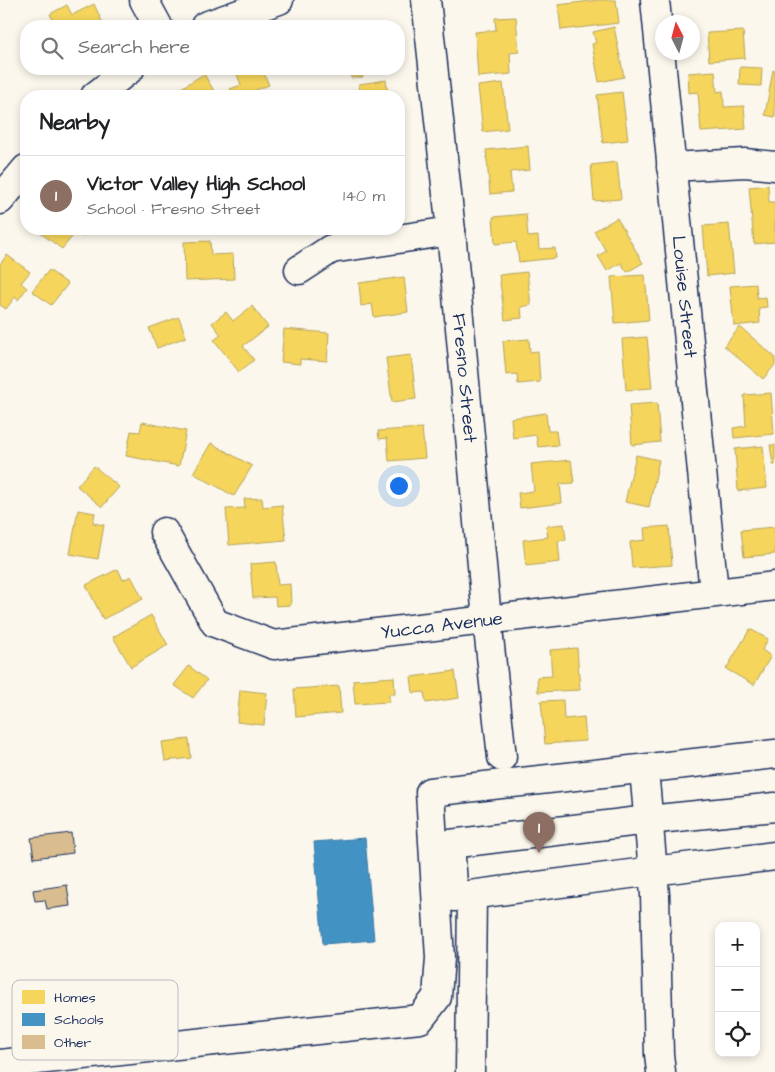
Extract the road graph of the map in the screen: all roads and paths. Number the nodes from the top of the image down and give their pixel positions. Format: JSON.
{"nodes":[{"id":1,"x":144,"y":0,"type":"edge"},
{"id":2,"x":278,"y":0,"type":"edge"},
{"id":3,"x":426,"y":0,"type":"edge"},
{"id":4,"x":655,"y":0,"type":"edge"},
{"id":5,"x":155,"y":20,"type":"edge"},
{"id":6,"x":222,"y":20,"type":"edge"},
{"id":7,"x":122,"y":75,"type":"edge"},
{"id":8,"x":103,"y":90,"type":"edge"},
{"id":9,"x":775,"y":166,"type":"edge"},
{"id":10,"x":671,"y":167,"type":"junction"},
{"id":11,"x":20,"y":176,"type":"edge"},
{"id":12,"x":0,"y":200,"type":"edge"},
{"id":13,"x":451,"y":231,"type":"junction"},
{"id":14,"x":299,"y":270,"type":"dead end"},
{"id":15,"x":164,"y":532,"type":"dead end"},
{"id":16,"x":775,"y":586,"type":"edge"},
{"id":17,"x":714,"y":592,"type":"junction"},
{"id":18,"x":487,"y":619,"type":"junction"},
{"id":19,"x":775,"y":754,"type":"edge"},
{"id":20,"x":502,"y":757,"type":"dead end"},
{"id":21,"x":644,"y":768,"type":"junction"},
{"id":22,"x":775,"y":807,"type":"edge"},
{"id":23,"x":648,"y":820,"type":"junction"},
{"id":24,"x":775,"y":856,"type":"edge"},
{"id":25,"x":653,"y":870,"type":"junction"},
{"id":26,"x":472,"y":895,"type":"junction"},
{"id":27,"x":178,"y":1045,"type":"edge"},
{"id":28,"x":37,"y":1060,"type":"edge"},
{"id":29,"x":0,"y":1064,"type":"edge"},
{"id":30,"x":470,"y":1072,"type":"edge"},
{"id":31,"x":661,"y":1072,"type":"edge"}],
"edges":[{"from":1,"to":5,"type":"street"},
{"from":2,"to":6,"type":"street"},
{"from":3,"to":13,"type":"street","name":"Fresno Street"},
{"from":4,"to":10,"type":"street","name":"Louise Street"},
{"from":7,"to":8,"type":"street"},
{"from":9,"to":10,"type":"street"},
{"from":10,"to":17,"type":"street","name":"Louise Street"},
{"from":11,"to":12,"type":"street"},
{"from":13,"to":14,"type":"street"},
{"from":13,"to":18,"type":"street","name":"Fresno Street"},
{"from":15,"to":18,"type":"street","name":"Yucca Avenue"},
{"from":16,"to":17,"type":"street","name":"Yucca Avenue"},
{"from":17,"to":18,"type":"street","name":"Yucca Avenue"},
{"from":18,"to":20,"type":"street","name":"Fresno Street"},
{"from":19,"to":21,"type":"street"},
{"from":21,"to":23,"type":"street"},
{"from":21,"to":27,"type":"street"},
{"from":22,"to":23,"type":"street"},
{"from":23,"to":25,"type":"street"},
{"from":23,"to":26,"type":"street"},
{"from":24,"to":25,"type":"street"},
{"from":25,"to":26,"type":"street"},
{"from":25,"to":31,"type":"street"},
{"from":26,"to":30,"type":"street"},
{"from":28,"to":29,"type":"street"}]}
